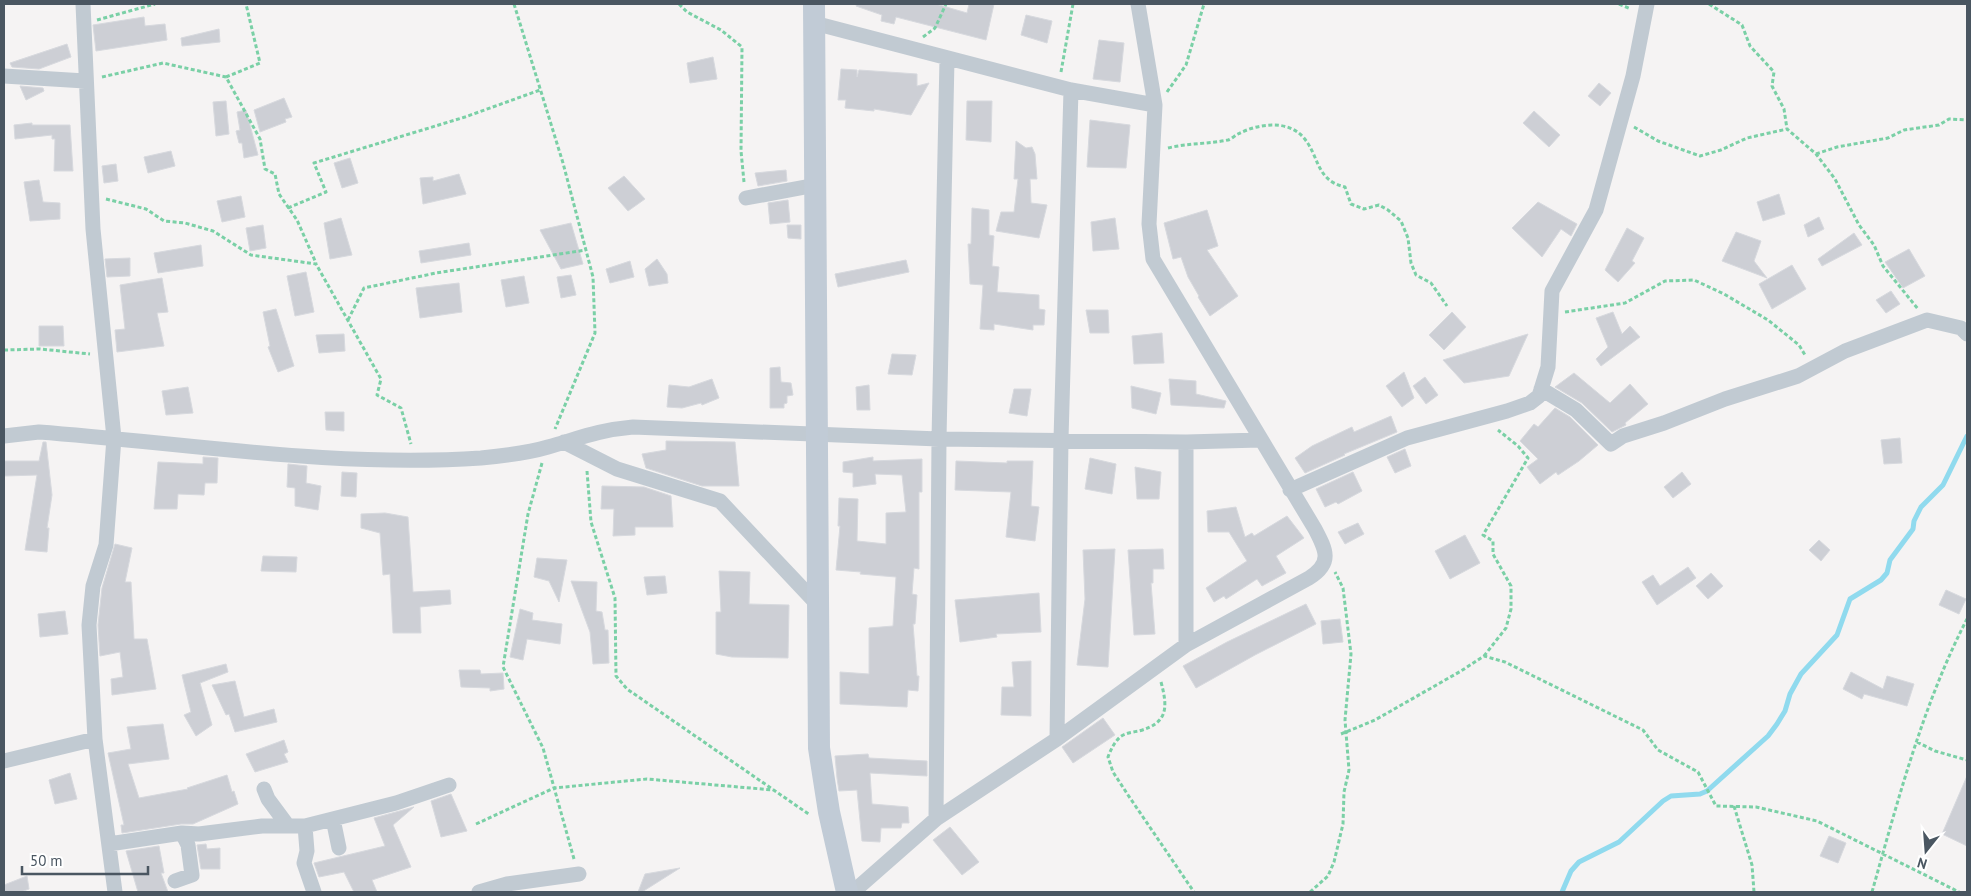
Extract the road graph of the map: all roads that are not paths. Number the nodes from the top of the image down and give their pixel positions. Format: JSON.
{"nodes":[{"id":1,"x":83,"y":4,"type":"edge"},
{"id":2,"x":1138,"y":4,"type":"edge"},
{"id":3,"x":1647,"y":4,"type":"edge"},
{"id":4,"x":814,"y":13,"type":"edge"},
{"id":5,"x":947,"y":59,"type":"junction"},
{"id":6,"x":4,"y":76,"type":"edge"},
{"id":7,"x":85,"y":81,"type":"junction"},
{"id":8,"x":1065,"y":89,"type":"junction"},
{"id":9,"x":1155,"y":105,"type":"junction"},
{"id":10,"x":816,"y":184,"type":"junction"},
{"id":11,"x":746,"y":198,"type":"road end"},
{"id":12,"x":1967,"y":334,"type":"edge"},
{"id":13,"x":1541,"y":389,"type":"junction"},
{"id":14,"x":816,"y":433,"type":"junction"},
{"id":15,"x":4,"y":436,"type":"edge"},
{"id":16,"x":114,"y":438,"type":"junction"},
{"id":17,"x":939,"y":439,"type":"junction"},
{"id":18,"x":1061,"y":439,"type":"junction"},
{"id":19,"x":1260,"y":440,"type":"junction"},
{"id":20,"x":564,"y":442,"type":"junction"},
{"id":21,"x":1186,"y":442,"type":"junction"},
{"id":22,"x":1290,"y":490,"type":"junction"},
{"id":23,"x":818,"y":605,"type":"junction"},
{"id":24,"x":1186,"y":645,"type":"junction"},
{"id":25,"x":1057,"y":739,"type":"junction"},
{"id":26,"x":95,"y":740,"type":"junction"},
{"id":27,"x":4,"y":761,"type":"edge"},
{"id":28,"x":449,"y":785,"type":"dead end"},
{"id":29,"x":264,"y":788,"type":"dead end"},
{"id":30,"x":333,"y":819,"type":"junction"},
{"id":31,"x":936,"y":819,"type":"junction"},
{"id":32,"x":288,"y":826,"type":"junction"},
{"id":33,"x":305,"y":826,"type":"junction"},
{"id":34,"x":182,"y":833,"type":"junction"},
{"id":35,"x":109,"y":844,"type":"junction"},
{"id":36,"x":339,"y":848,"type":"dead end"},
{"id":37,"x":579,"y":874,"type":"road end"},
{"id":38,"x":175,"y":881,"type":"dead end"},
{"id":39,"x":115,"y":892,"type":"edge"},
{"id":40,"x":314,"y":892,"type":"edge"},
{"id":41,"x":479,"y":892,"type":"edge"},
{"id":42,"x":847,"y":892,"type":"edge"},
{"id":43,"x":853,"y":892,"type":"edge"}],
"edges":[{"from":1,"to":7,"type":"street"},
{"from":2,"to":9,"type":"street"},
{"from":3,"to":13,"type":"street"},
{"from":4,"to":5,"type":"street"},
{"from":4,"to":10,"type":"street"},
{"from":5,"to":8,"type":"street"},
{"from":5,"to":17,"type":"street"},
{"from":6,"to":7,"type":"street"},
{"from":7,"to":16,"type":"street"},
{"from":8,"to":9,"type":"street"},
{"from":8,"to":18,"type":"street"},
{"from":9,"to":19,"type":"street"},
{"from":10,"to":11,"type":"street"},
{"from":10,"to":14,"type":"street"},
{"from":12,"to":13,"type":"street"},
{"from":13,"to":22,"type":"street"},
{"from":14,"to":17,"type":"street"},
{"from":14,"to":20,"type":"street"},
{"from":14,"to":23,"type":"street"},
{"from":15,"to":16,"type":"street"},
{"from":16,"to":20,"type":"street"},
{"from":16,"to":26,"type":"street"},
{"from":17,"to":18,"type":"street"},
{"from":17,"to":31,"type":"street"},
{"from":18,"to":21,"type":"street"},
{"from":18,"to":25,"type":"street"},
{"from":19,"to":21,"type":"street"},
{"from":19,"to":22,"type":"street"},
{"from":20,"to":23,"type":"street"},
{"from":21,"to":24,"type":"street"},
{"from":22,"to":24,"type":"street"},
{"from":23,"to":42,"type":"street"},
{"from":24,"to":25,"type":"street"},
{"from":25,"to":31,"type":"street"},
{"from":26,"to":27,"type":"street"},
{"from":26,"to":35,"type":"street"},
{"from":28,"to":30,"type":"street"},
{"from":29,"to":32,"type":"street"},
{"from":30,"to":33,"type":"street"},
{"from":30,"to":36,"type":"street"},
{"from":31,"to":43,"type":"street"},
{"from":32,"to":33,"type":"street"},
{"from":32,"to":34,"type":"street"},
{"from":33,"to":40,"type":"street"},
{"from":34,"to":35,"type":"street"},
{"from":34,"to":38,"type":"street"},
{"from":35,"to":39,"type":"street"},
{"from":37,"to":41,"type":"street"}]}
